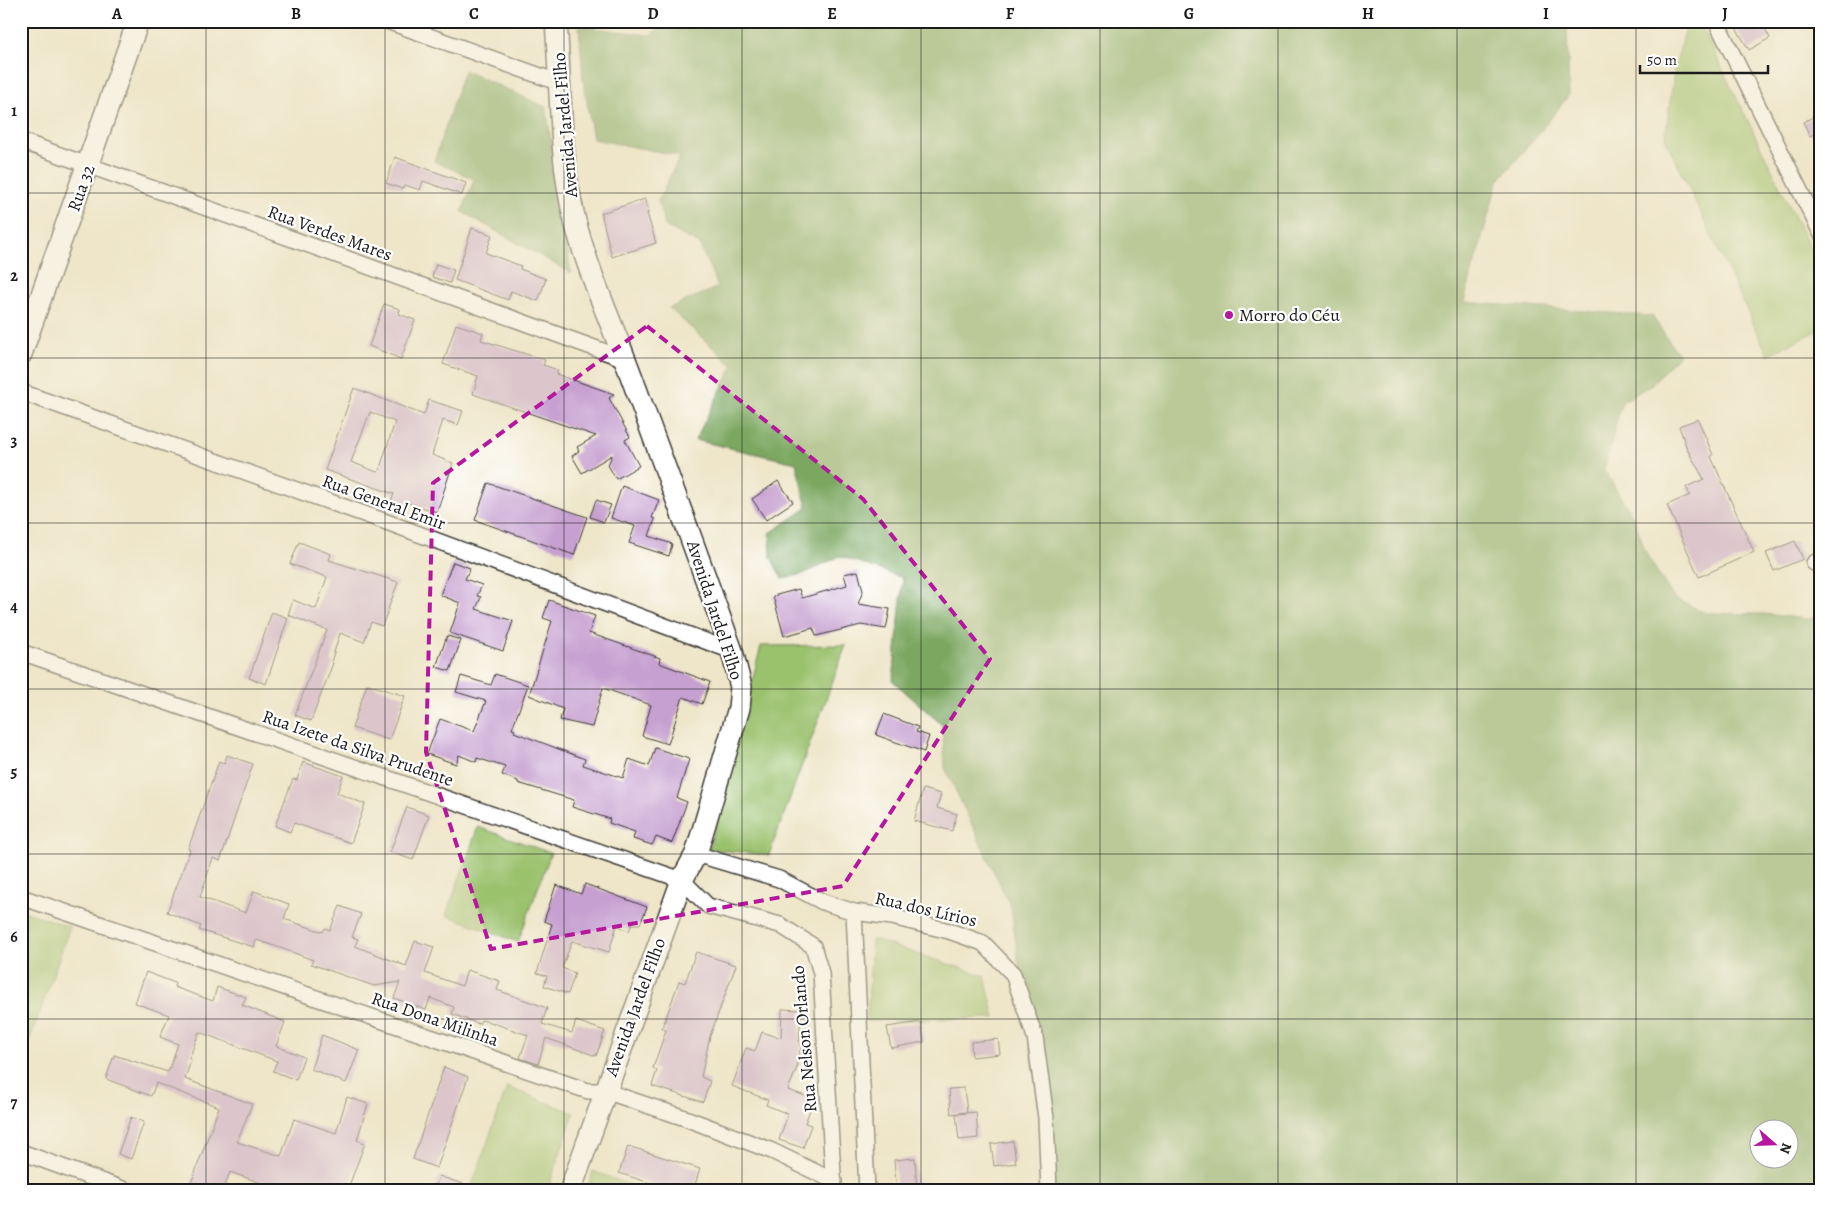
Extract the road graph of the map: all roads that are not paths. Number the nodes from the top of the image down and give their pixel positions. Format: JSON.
{"nodes":[{"id":1,"x":138,"y":21,"type":"edge"},
{"id":2,"x":387,"y":21,"type":"edge"},
{"id":3,"x":556,"y":21,"type":"edge"},
{"id":4,"x":1717,"y":24,"type":"edge"},
{"id":5,"x":560,"y":82,"type":"junction"},
{"id":6,"x":21,"y":141,"type":"edge"},
{"id":7,"x":89,"y":165,"type":"junction"},
{"id":8,"x":1821,"y":233,"type":"edge"},
{"id":9,"x":21,"y":354,"type":"edge"},
{"id":10,"x":625,"y":359,"type":"junction"},
{"id":11,"x":21,"y":392,"type":"edge"},
{"id":12,"x":732,"y":651,"type":"junction"},
{"id":13,"x":21,"y":652,"type":"edge"},
{"id":14,"x":696,"y":854,"type":"junction"},
{"id":15,"x":682,"y":880,"type":"junction"},
{"id":16,"x":21,"y":897,"type":"edge"},
{"id":17,"x":854,"y":912,"type":"junction"},
{"id":18,"x":604,"y":1091,"type":"junction"},
{"id":19,"x":21,"y":1152,"type":"edge"},
{"id":20,"x":834,"y":1186,"type":"edge"},
{"id":21,"x":128,"y":1191,"type":"edge"},
{"id":22,"x":570,"y":1191,"type":"edge"},
{"id":23,"x":867,"y":1191,"type":"edge"},
{"id":24,"x":1049,"y":1191,"type":"edge"}],
"edges":[{"from":1,"to":7,"type":"main road","name":"Rua 32"},
{"from":2,"to":5,"type":"street"},
{"from":3,"to":5,"type":"main road","name":"Avenida Jardel Filho"},
{"from":4,"to":8,"type":"street"},
{"from":5,"to":10,"type":"main road","name":"Avenida Jardel Filho"},
{"from":6,"to":7,"type":"street","name":"Rua Verdes Mares"},
{"from":7,"to":9,"type":"main road","name":"Rua 32"},
{"from":7,"to":10,"type":"street","name":"Rua Verdes Mares"},
{"from":10,"to":12,"type":"main road","name":"Avenida Jardel Filho"},
{"from":11,"to":12,"type":"street","name":"Rua General Emir"},
{"from":12,"to":14,"type":"main road","name":"Avenida Jardel Filho"},
{"from":13,"to":15,"type":"street","name":"Rua Izete da Silva Prudente"},
{"from":14,"to":15,"type":"main road","name":"Avenida Jardel Filho"},
{"from":14,"to":17,"type":"street","name":"Rua dos Lírios"},
{"from":15,"to":18,"type":"main road","name":"Avenida Jardel Filho"},
{"from":15,"to":20,"type":"street","name":"Rua Nelson Orlando"},
{"from":16,"to":18,"type":"street","name":"Rua Dona Milinha"},
{"from":17,"to":23,"type":"street"},
{"from":17,"to":24,"type":"street","name":"Rua dos Lírios"},
{"from":18,"to":20,"type":"street","name":"Rua Dona Milinha"},
{"from":18,"to":22,"type":"main road","name":"Avenida Jardel Filho"},
{"from":19,"to":21,"type":"street"}]}
